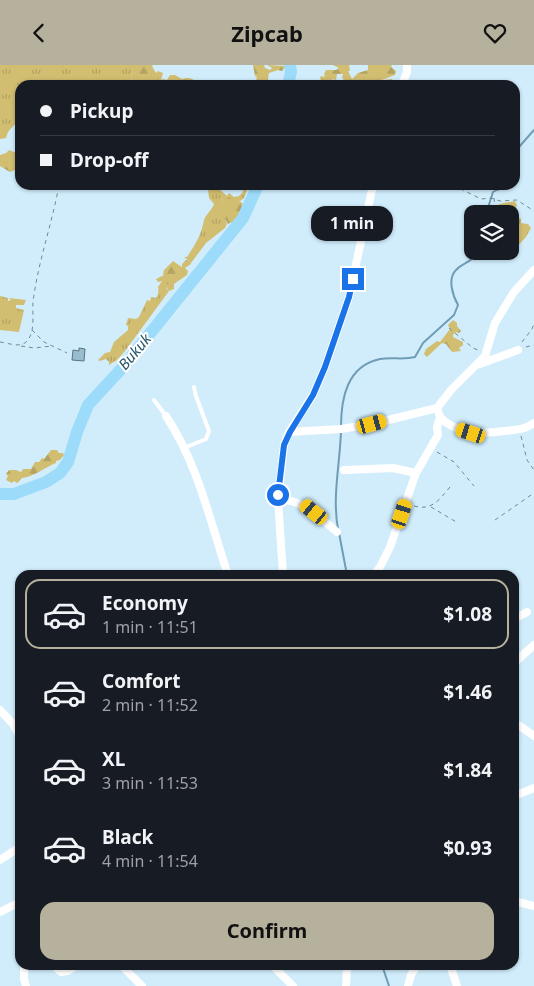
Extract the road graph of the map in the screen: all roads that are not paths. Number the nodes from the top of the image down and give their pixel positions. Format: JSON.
{"nodes":[{"id":1,"x":407,"y":65,"type":"edge"},
{"id":2,"x":403,"y":80,"type":"edge"},
{"id":3,"x":372,"y":190,"type":"edge"},
{"id":4,"x":534,"y":270,"type":"edge"},
{"id":5,"x":515,"y":351,"type":"road end"},
{"id":6,"x":476,"y":366,"type":"junction"},
{"id":7,"x":194,"y":387,"type":"dead end"},
{"id":8,"x":154,"y":400,"type":"dead end"},
{"id":9,"x":437,"y":408,"type":"junction"},
{"id":10,"x":166,"y":416,"type":"joint"},
{"id":11,"x":440,"y":417,"type":"junction"},
{"id":12,"x":534,"y":423,"type":"edge"},
{"id":13,"x":453,"y":427,"type":"junction"},
{"id":14,"x":290,"y":432,"type":"junction"},
{"id":15,"x":438,"y":435,"type":"junction"},
{"id":16,"x":184,"y":449,"type":"junction"},
{"id":17,"x":344,"y":469,"type":"dead end"},
{"id":18,"x":416,"y":473,"type":"junction"},
{"id":19,"x":278,"y":499,"type":"junction"},
{"id":20,"x":337,"y":532,"type":"dead end"},
{"id":21,"x":226,"y":570,"type":"edge"},
{"id":22,"x":283,"y":570,"type":"edge"},
{"id":23,"x":378,"y":570,"type":"edge"},
{"id":24,"x":527,"y":612,"type":"dead end"},
{"id":25,"x":519,"y":616,"type":"edge"},
{"id":26,"x":534,"y":645,"type":"edge"},
{"id":27,"x":519,"y":658,"type":"edge"},
{"id":28,"x":0,"y":710,"type":"edge"},
{"id":29,"x":519,"y":724,"type":"edge"},
{"id":30,"x":15,"y":729,"type":"edge"},
{"id":31,"x":534,"y":735,"type":"edge"},
{"id":32,"x":534,"y":788,"type":"edge"},
{"id":33,"x":519,"y":795,"type":"edge"},
{"id":34,"x":15,"y":850,"type":"edge"},
{"id":35,"x":0,"y":860,"type":"edge"},
{"id":36,"x":519,"y":902,"type":"edge"},
{"id":37,"x":15,"y":904,"type":"edge"},
{"id":38,"x":534,"y":906,"type":"edge"},
{"id":39,"x":0,"y":912,"type":"edge"},
{"id":40,"x":24,"y":970,"type":"edge"},
{"id":41,"x":126,"y":970,"type":"edge"},
{"id":42,"x":277,"y":970,"type":"edge"},
{"id":43,"x":347,"y":970,"type":"edge"},
{"id":44,"x":414,"y":970,"type":"edge"},
{"id":45,"x":452,"y":970,"type":"edge"},
{"id":46,"x":26,"y":986,"type":"edge"},
{"id":47,"x":142,"y":986,"type":"edge"},
{"id":48,"x":293,"y":986,"type":"edge"},
{"id":49,"x":346,"y":986,"type":"edge"},
{"id":50,"x":408,"y":986,"type":"edge"},
{"id":51,"x":457,"y":986,"type":"edge"}],
"edges":[{"from":1,"to":2,"type":"street"},
{"from":3,"to":14,"type":"street"},
{"from":4,"to":6,"type":"street"},
{"from":5,"to":6,"type":"street"},
{"from":6,"to":9,"type":"street"},
{"from":7,"to":16,"type":"lane"},
{"from":8,"to":10,"type":"lane"},
{"from":9,"to":11,"type":"street"},
{"from":9,"to":14,"type":"street"},
{"from":10,"to":16,"type":"street"},
{"from":11,"to":13,"type":"street"},
{"from":11,"to":15,"type":"street"},
{"from":12,"to":13,"type":"street"},
{"from":13,"to":15,"type":"street"},
{"from":14,"to":19,"type":"street"},
{"from":15,"to":18,"type":"street"},
{"from":16,"to":21,"type":"street"},
{"from":17,"to":18,"type":"street"},
{"from":18,"to":23,"type":"street"},
{"from":19,"to":20,"type":"street"},
{"from":19,"to":22,"type":"street"},
{"from":24,"to":25,"type":"street"},
{"from":26,"to":27,"type":"street"},
{"from":28,"to":30,"type":"street"},
{"from":29,"to":31,"type":"street"},
{"from":32,"to":33,"type":"street"},
{"from":34,"to":35,"type":"street"},
{"from":36,"to":38,"type":"street"},
{"from":37,"to":39,"type":"street"},
{"from":40,"to":46,"type":"street"},
{"from":41,"to":47,"type":"street"},
{"from":42,"to":48,"type":"street"},
{"from":43,"to":49,"type":"street"},
{"from":44,"to":50,"type":"street"},
{"from":45,"to":51,"type":"street"}]}
